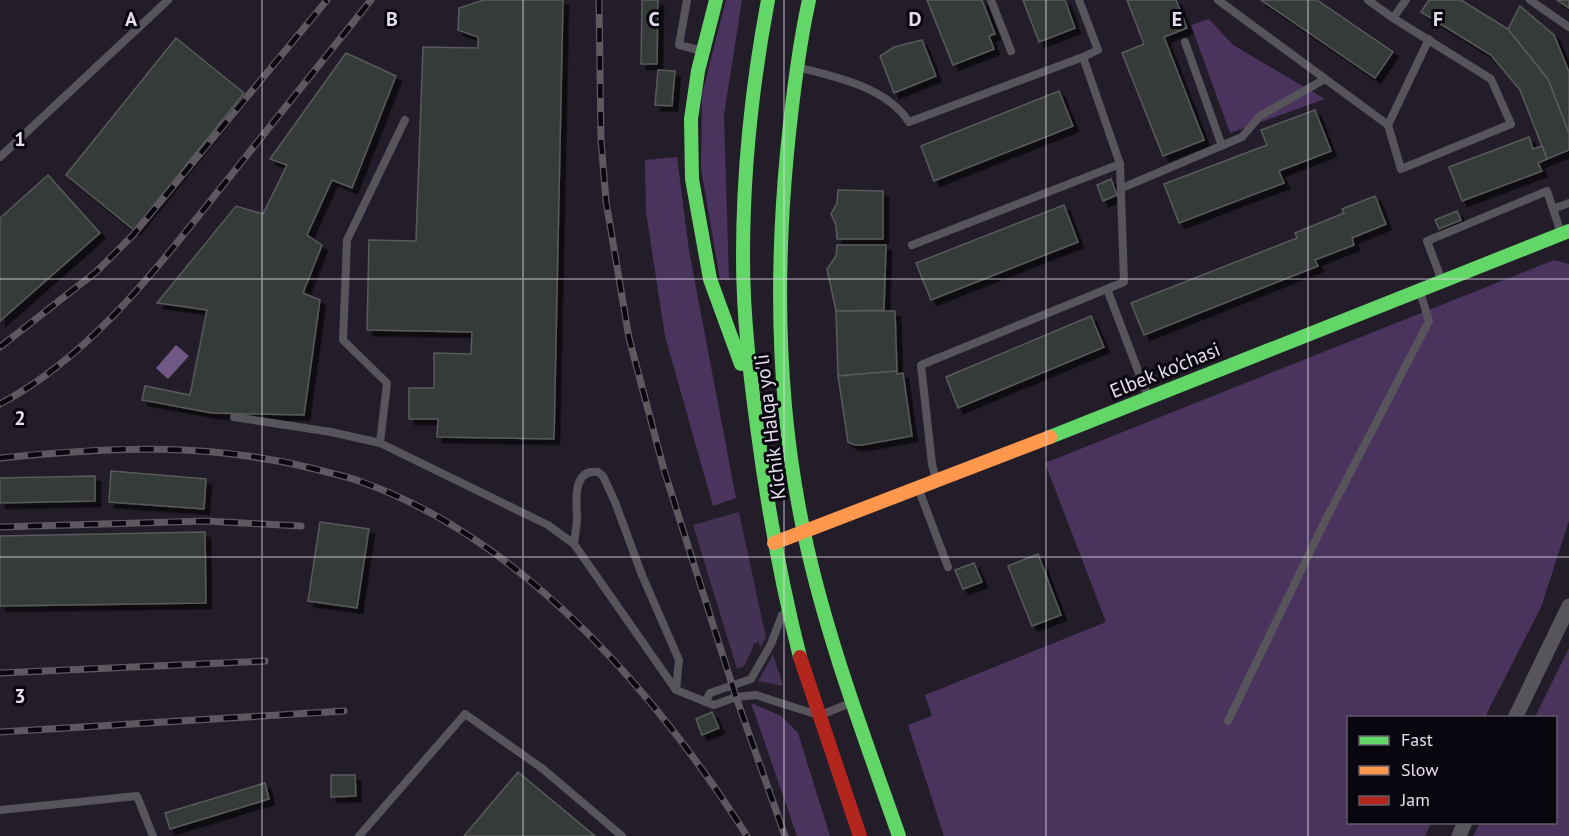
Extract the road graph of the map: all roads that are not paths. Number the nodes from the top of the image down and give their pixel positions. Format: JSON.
{"nodes":[{"id":1,"x":168,"y":0,"type":"edge"},
{"id":2,"x":687,"y":0,"type":"edge"},
{"id":3,"x":716,"y":0,"type":"edge"},
{"id":4,"x":768,"y":0,"type":"edge"},
{"id":5,"x":809,"y":0,"type":"edge"},
{"id":6,"x":991,"y":0,"type":"edge"},
{"id":7,"x":1079,"y":0,"type":"edge"},
{"id":8,"x":1218,"y":0,"type":"edge"},
{"id":9,"x":1368,"y":0,"type":"edge"},
{"id":10,"x":1406,"y":0,"type":"edge"},
{"id":11,"x":1530,"y":0,"type":"edge"},
{"id":12,"x":1393,"y":18,"type":"junction"},
{"id":13,"x":1569,"y":27,"type":"edge"},
{"id":14,"x":1429,"y":39,"type":"junction"},
{"id":15,"x":1185,"y":42,"type":"dead end"},
{"id":16,"x":703,"y":51,"type":"junction"},
{"id":17,"x":1011,"y":51,"type":"dead end"},
{"id":18,"x":1083,"y":57,"type":"junction"},
{"id":19,"x":797,"y":67,"type":"junction"},
{"id":20,"x":1325,"y":79,"type":"junction"},
{"id":21,"x":405,"y":120,"type":"dead end"},
{"id":22,"x":1388,"y":125,"type":"junction"},
{"id":23,"x":1222,"y":146,"type":"junction"},
{"id":24,"x":0,"y":158,"type":"edge"},
{"id":25,"x":1120,"y":164,"type":"junction"},
{"id":26,"x":1122,"y":188,"type":"junction"},
{"id":27,"x":1569,"y":202,"type":"edge"},
{"id":28,"x":1553,"y":209,"type":"junction"},
{"id":29,"x":1565,"y":233,"type":"edge"},
{"id":30,"x":912,"y":245,"type":"dead end"},
{"id":31,"x":1443,"y":281,"type":"junction"},
{"id":32,"x":1107,"y":289,"type":"junction"},
{"id":33,"x":1420,"y":291,"type":"junction"},
{"id":34,"x":1148,"y":398,"type":"junction"},
{"id":35,"x":754,"y":401,"type":"junction"},
{"id":36,"x":234,"y":417,"type":"dead end"},
{"id":37,"x":380,"y":443,"type":"junction"},
{"id":38,"x":937,"y":482,"type":"junction"},
{"id":39,"x":919,"y":489,"type":"junction"},
{"id":40,"x":804,"y":533,"type":"junction"},
{"id":41,"x":774,"y":543,"type":"junction"},
{"id":42,"x":574,"y":544,"type":"junction"},
{"id":43,"x":948,"y":567,"type":"dead end"},
{"id":44,"x":787,"y":603,"type":"junction"},
{"id":45,"x":1569,"y":606,"type":"edge"},
{"id":46,"x":676,"y":690,"type":"junction"},
{"id":47,"x":705,"y":702,"type":"junction"},
{"id":48,"x":853,"y":703,"type":"junction"},
{"id":49,"x":819,"y":715,"type":"junction"},
{"id":50,"x":1515,"y":716,"type":"edge"},
{"id":51,"x":1228,"y":721,"type":"dead end"},
{"id":52,"x":0,"y":810,"type":"edge"},
{"id":53,"x":153,"y":836,"type":"edge"},
{"id":54,"x":359,"y":836,"type":"edge"},
{"id":55,"x":622,"y":836,"type":"edge"},
{"id":56,"x":860,"y":836,"type":"edge"},
{"id":57,"x":899,"y":836,"type":"edge"}],
"edges":[{"from":1,"to":24,"type":"lane"},
{"from":2,"to":16,"type":"lane"},
{"from":3,"to":16,"type":"main road"},
{"from":4,"to":35,"type":"main road","name":"Kichik Halqa yo'li"},
{"from":5,"to":19,"type":"main road","name":"Kichik Halqa yo'li"},
{"from":6,"to":17,"type":"lane"},
{"from":7,"to":18,"type":"lane"},
{"from":8,"to":20,"type":"lane"},
{"from":9,"to":12,"type":"lane"},
{"from":10,"to":12,"type":"lane"},
{"from":11,"to":13,"type":"lane"},
{"from":12,"to":14,"type":"lane"},
{"from":14,"to":22,"type":"lane"},
{"from":14,"to":22,"type":"lane"},
{"from":15,"to":23,"type":"lane"},
{"from":16,"to":35,"type":"main road"},
{"from":18,"to":19,"type":"lane"},
{"from":18,"to":25,"type":"lane"},
{"from":19,"to":40,"type":"main road","name":"Kichik Halqa yo'li"},
{"from":20,"to":22,"type":"lane"},
{"from":20,"to":23,"type":"lane"},
{"from":21,"to":37,"type":"lane"},
{"from":23,"to":26,"type":"lane"},
{"from":25,"to":26,"type":"lane"},
{"from":25,"to":30,"type":"lane"},
{"from":26,"to":32,"type":"lane"},
{"from":27,"to":28,"type":"lane"},
{"from":28,"to":29,"type":"lane"},
{"from":28,"to":31,"type":"lane"},
{"from":29,"to":31,"type":"main road","name":"Elbek ko'chasi"},
{"from":31,"to":33,"type":"main road","name":"Elbek ko'chasi"},
{"from":32,"to":34,"type":"lane"},
{"from":32,"to":38,"type":"lane"},
{"from":33,"to":34,"type":"main road","name":"Elbek ko'chasi"},
{"from":33,"to":51,"type":"lane"},
{"from":34,"to":38,"type":"main road","name":"Elbek ko'chasi"},
{"from":35,"to":41,"type":"main road","name":"Kichik Halqa yo'li"},
{"from":36,"to":37,"type":"lane"},
{"from":37,"to":42,"type":"lane"},
{"from":38,"to":39,"type":"main road","name":"Elbek ko'chasi"},
{"from":39,"to":40,"type":"main road","name":"Elbek ko'chasi"},
{"from":39,"to":43,"type":"lane"},
{"from":40,"to":41,"type":"main road","name":"Elbek ko'chasi"},
{"from":40,"to":48,"type":"main road","name":"Kichik Halqa yo'li"},
{"from":41,"to":44,"type":"main road","name":"Kichik Halqa yo'li"},
{"from":42,"to":46,"type":"lane"},
{"from":42,"to":46,"type":"lane"},
{"from":44,"to":47,"type":"lane"},
{"from":44,"to":49,"type":"main road","name":"Kichik Halqa yo'li"},
{"from":45,"to":50,"type":"street"},
{"from":46,"to":47,"type":"lane"},
{"from":47,"to":49,"type":"lane"},
{"from":48,"to":49,"type":"lane"},
{"from":48,"to":57,"type":"main road","name":"Kichik Halqa yo'li"},
{"from":49,"to":56,"type":"main road","name":"Kichik Halqa yo'li"},
{"from":52,"to":53,"type":"lane"},
{"from":54,"to":55,"type":"lane"}]}
